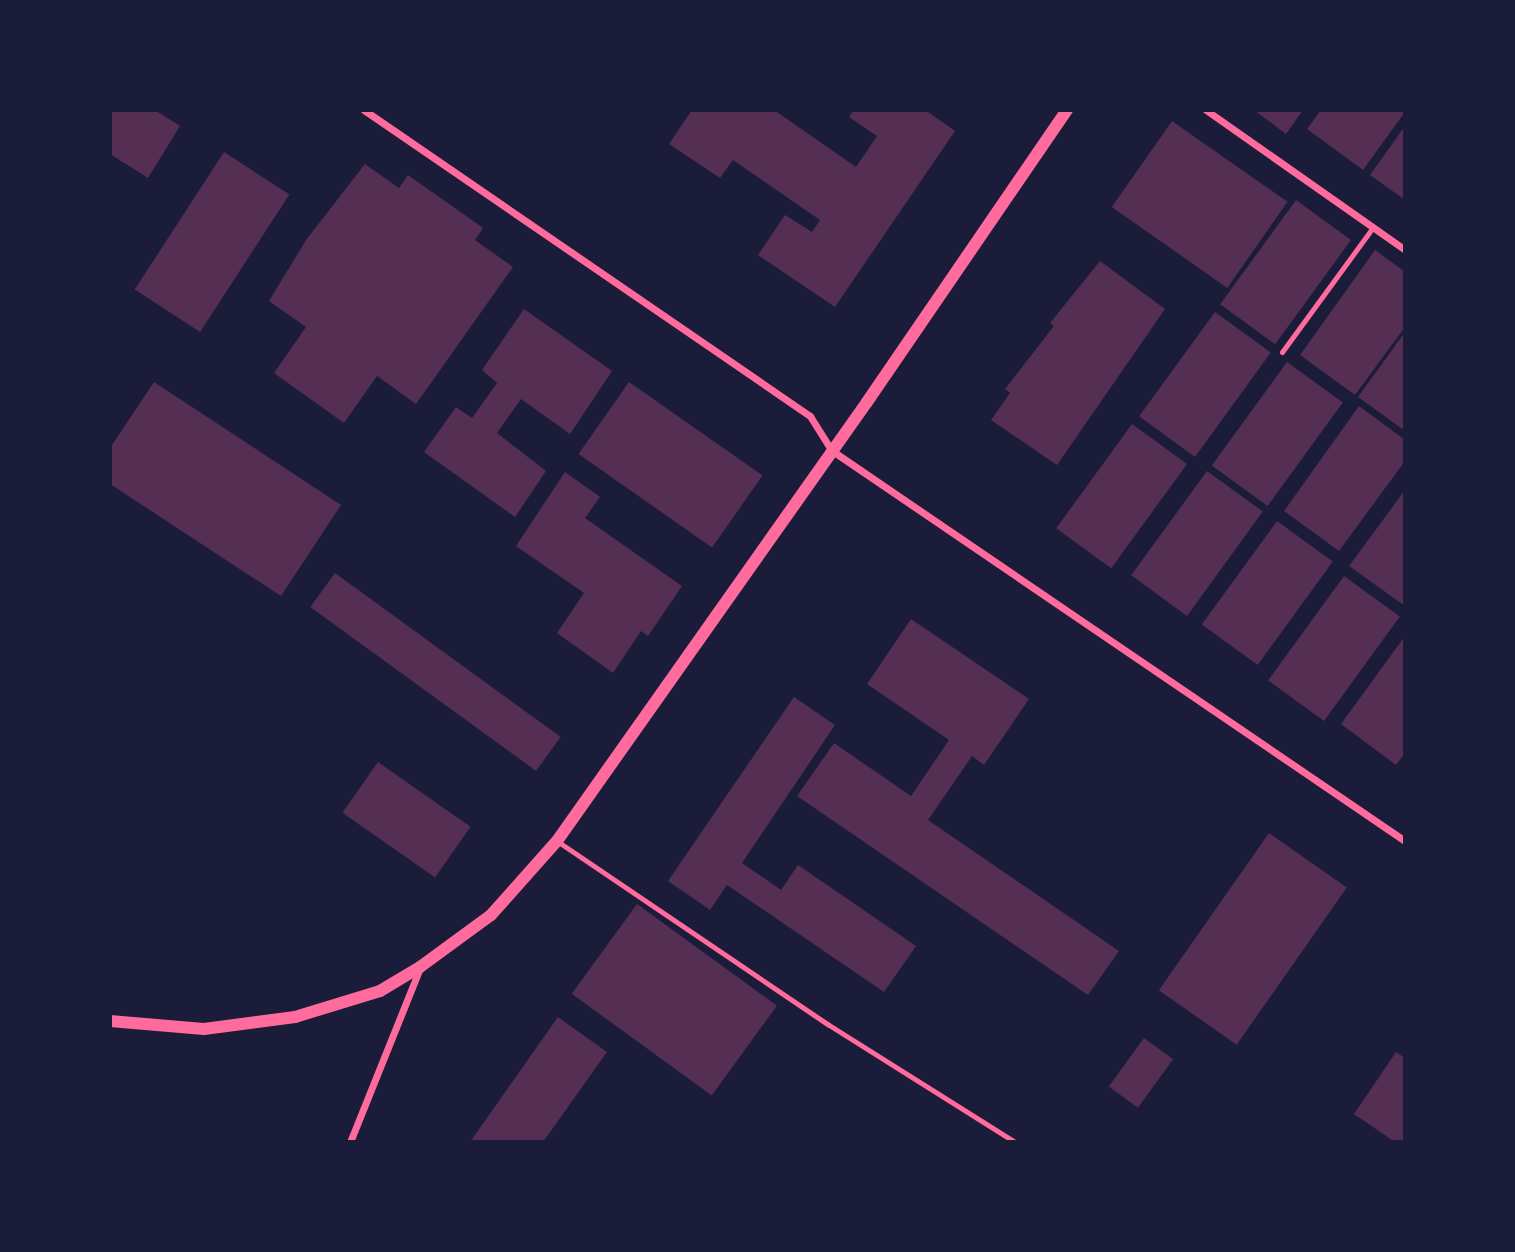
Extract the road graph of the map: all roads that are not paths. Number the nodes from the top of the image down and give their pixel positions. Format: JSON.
{"nodes":[{"id":1,"x":364,"y":110,"type":"edge"},
{"id":2,"x":1067,"y":110,"type":"edge"},
{"id":3,"x":1206,"y":110,"type":"edge"},
{"id":4,"x":1373,"y":227,"type":"junction"},
{"id":5,"x":1405,"y":250,"type":"edge"},
{"id":6,"x":1282,"y":352,"type":"dead end"},
{"id":7,"x":831,"y":450,"type":"junction"},
{"id":8,"x":557,"y":841,"type":"junction"},
{"id":9,"x":1405,"y":841,"type":"edge"},
{"id":10,"x":420,"y":967,"type":"junction"},
{"id":11,"x":110,"y":1021,"type":"edge"},
{"id":12,"x":349,"y":1142,"type":"edge"},
{"id":13,"x":1015,"y":1142,"type":"edge"}],
"edges":[{"from":1,"to":7,"type":"street"},
{"from":2,"to":7,"type":"street"},
{"from":3,"to":4,"type":"street"},
{"from":4,"to":5,"type":"street"},
{"from":4,"to":6,"type":"lane"},
{"from":7,"to":8,"type":"street"},
{"from":7,"to":9,"type":"street"},
{"from":8,"to":10,"type":"street"},
{"from":8,"to":13,"type":"lane"},
{"from":10,"to":11,"type":"street"},
{"from":10,"to":12,"type":"street"}]}
